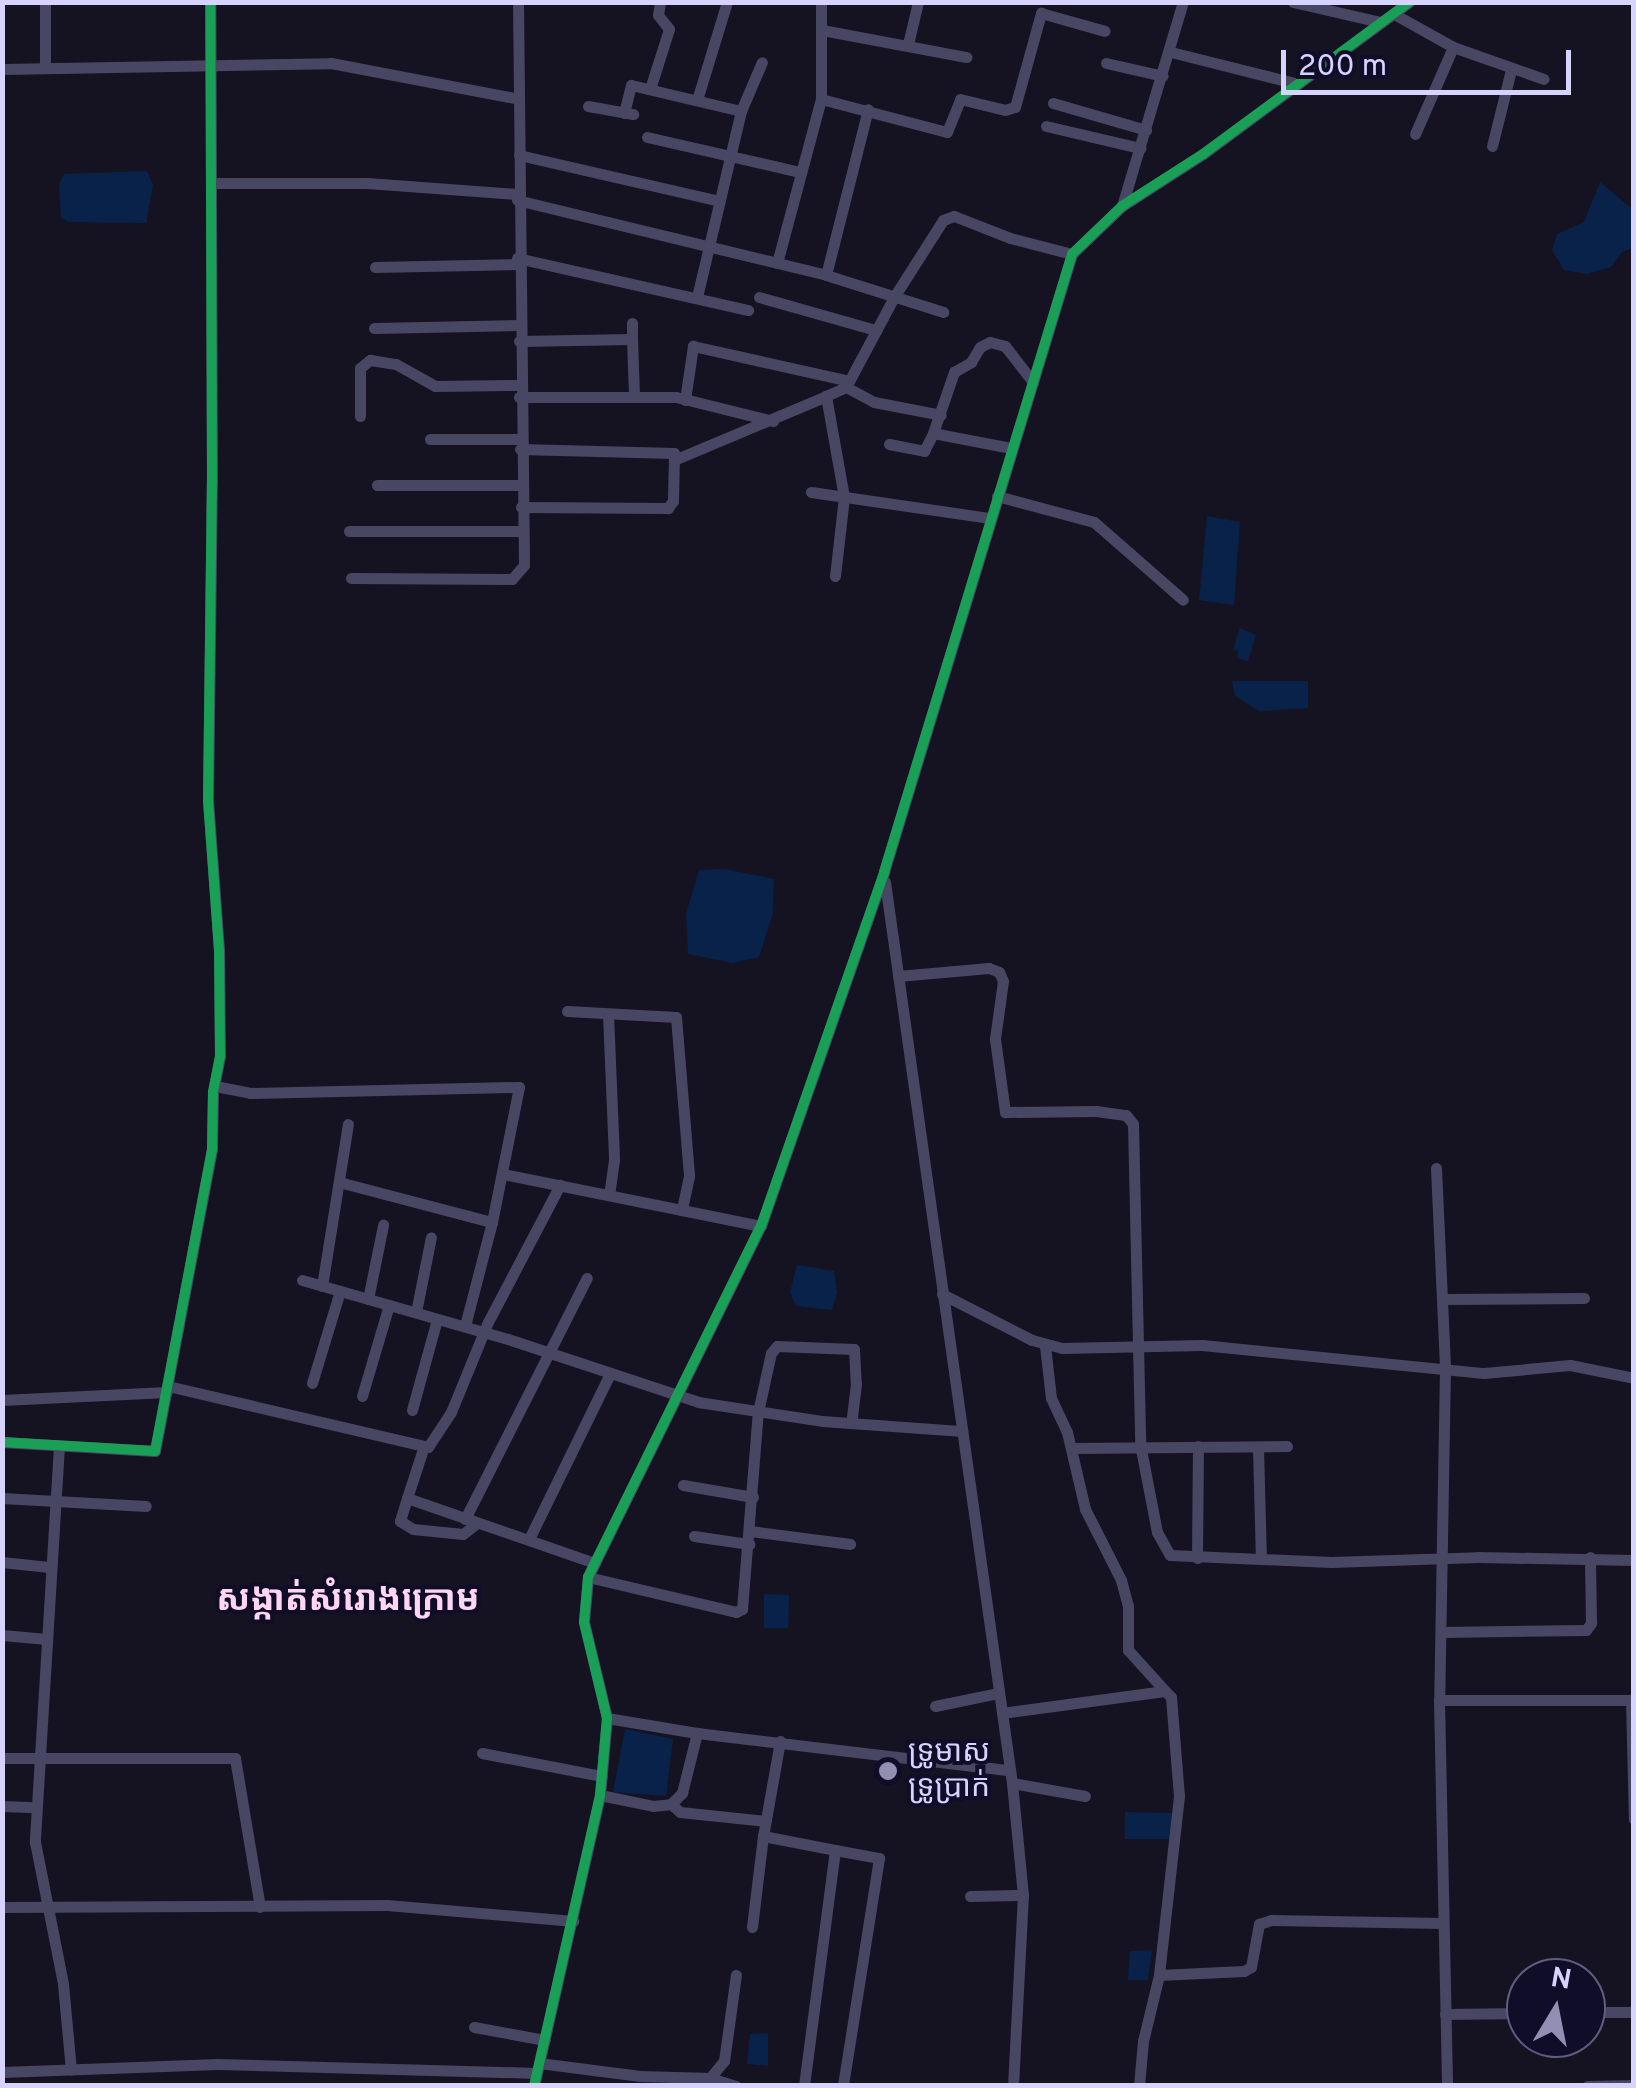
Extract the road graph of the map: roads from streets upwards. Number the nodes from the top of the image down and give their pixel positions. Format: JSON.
{"nodes":[{"id":1,"x":45,"y":2,"type":"edge"},
{"id":2,"x":210,"y":2,"type":"edge"},
{"id":3,"x":518,"y":2,"type":"edge"},
{"id":4,"x":660,"y":2,"type":"edge"},
{"id":5,"x":727,"y":2,"type":"edge"},
{"id":6,"x":808,"y":2,"type":"edge"},
{"id":7,"x":918,"y":2,"type":"edge"},
{"id":8,"x":1183,"y":2,"type":"edge"},
{"id":9,"x":1293,"y":2,"type":"edge"},
{"id":10,"x":1408,"y":2,"type":"edge"},
{"id":11,"x":821,"y":5,"type":"edge"},
{"id":12,"x":1394,"y":14,"type":"junction"},
{"id":13,"x":1380,"y":22,"type":"junction"},
{"id":14,"x":822,"y":30,"type":"junction"},
{"id":15,"x":1105,"y":31,"type":"dead end"},
{"id":16,"x":908,"y":44,"type":"junction"},
{"id":17,"x":1453,"y":46,"type":"junction"},
{"id":18,"x":1170,"y":52,"type":"junction"},
{"id":19,"x":966,"y":58,"type":"dead end"},
{"id":20,"x":762,"y":62,"type":"dead end"},
{"id":21,"x":210,"y":63,"type":"junction"},
{"id":22,"x":1106,"y":63,"type":"dead end"},
{"id":23,"x":44,"y":68,"type":"junction"},
{"id":24,"x":2,"y":69,"type":"edge"},
{"id":25,"x":1511,"y":70,"type":"junction"},
{"id":26,"x":1164,"y":76,"type":"junction"},
{"id":27,"x":1544,"y":79,"type":"dead end"},
{"id":28,"x":1298,"y":84,"type":"junction"},
{"id":29,"x":650,"y":90,"type":"junction"},
{"id":30,"x":519,"y":99,"type":"junction"},
{"id":31,"x":820,"y":99,"type":"junction"},
{"id":32,"x":697,"y":100,"type":"junction"},
{"id":33,"x":1053,"y":103,"type":"dead end"},
{"id":34,"x":588,"y":106,"type":"dead end"},
{"id":35,"x":868,"y":109,"type":"junction"},
{"id":36,"x":741,"y":111,"type":"junction"},
{"id":37,"x":1046,"y":126,"type":"dead end"},
{"id":38,"x":1146,"y":130,"type":"junction"},
{"id":39,"x":1415,"y":134,"type":"dead end"},
{"id":40,"x":646,"y":137,"type":"dead end"},
{"id":41,"x":1492,"y":146,"type":"dead end"},
{"id":42,"x":1140,"y":148,"type":"junction"},
{"id":43,"x":519,"y":155,"type":"junction"},
{"id":44,"x":730,"y":155,"type":"junction"},
{"id":45,"x":800,"y":172,"type":"junction"},
{"id":46,"x":212,"y":183,"type":"junction"},
{"id":47,"x":517,"y":197,"type":"junction"},
{"id":48,"x":720,"y":202,"type":"junction"},
{"id":49,"x":1122,"y":206,"type":"junction"},
{"id":50,"x":709,"y":246,"type":"junction"},
{"id":51,"x":1072,"y":254,"type":"junction"},
{"id":52,"x":518,"y":261,"type":"junction"},
{"id":53,"x":777,"y":263,"type":"junction"},
{"id":54,"x":375,"y":267,"type":"dead end"},
{"id":55,"x":826,"y":275,"type":"junction"},
{"id":56,"x":759,"y":297,"type":"dead end"},
{"id":57,"x":894,"y":297,"type":"junction"},
{"id":58,"x":697,"y":298,"type":"junction"},
{"id":59,"x":748,"y":310,"type":"dead end"},
{"id":60,"x":943,"y":312,"type":"dead end"},
{"id":61,"x":632,"y":324,"type":"dead end"},
{"id":62,"x":518,"y":326,"type":"junction"},
{"id":63,"x":374,"y":328,"type":"dead end"},
{"id":64,"x":876,"y":330,"type":"junction"},
{"id":65,"x":632,"y":339,"type":"junction"},
{"id":66,"x":519,"y":341,"type":"junction"},
{"id":67,"x":1033,"y":382,"type":"junction"},
{"id":68,"x":848,"y":384,"type":"junction"},
{"id":69,"x":519,"y":391,"type":"junction"},
{"id":70,"x":634,"y":395,"type":"junction"},
{"id":71,"x":826,"y":396,"type":"junction"},
{"id":72,"x":685,"y":400,"type":"junction"},
{"id":73,"x":941,"y":415,"type":"junction"},
{"id":74,"x":360,"y":416,"type":"dead end"},
{"id":75,"x":772,"y":420,"type":"junction"},
{"id":76,"x":933,"y":433,"type":"junction"},
{"id":77,"x":430,"y":439,"type":"dead end"},
{"id":78,"x":520,"y":444,"type":"junction"},
{"id":79,"x":889,"y":444,"type":"dead end"},
{"id":80,"x":1011,"y":448,"type":"junction"},
{"id":81,"x":674,"y":460,"type":"junction"},
{"id":82,"x":377,"y":485,"type":"dead end"},
{"id":83,"x":520,"y":485,"type":"junction"},
{"id":84,"x":811,"y":492,"type":"dead end"},
{"id":85,"x":997,"y":496,"type":"junction"},
{"id":86,"x":844,"y":497,"type":"junction"},
{"id":87,"x":522,"y":508,"type":"junction"},
{"id":88,"x":990,"y":518,"type":"junction"},
{"id":89,"x":522,"y":531,"type":"junction"},
{"id":90,"x":349,"y":532,"type":"dead end"},
{"id":91,"x":835,"y":576,"type":"dead end"},
{"id":92,"x":351,"y":578,"type":"dead end"},
{"id":93,"x":1183,"y":600,"type":"dead end"},
{"id":94,"x":884,"y":872,"type":"junction"},
{"id":95,"x":898,"y":976,"type":"junction"},
{"id":96,"x":567,"y":1012,"type":"dead end"},
{"id":97,"x":608,"y":1014,"type":"junction"},
{"id":98,"x":215,"y":1086,"type":"junction"},
{"id":99,"x":348,"y":1124,"type":"dead end"},
{"id":100,"x":1436,"y":1168,"type":"dead end"},
{"id":101,"x":503,"y":1174,"type":"junction"},
{"id":102,"x":339,"y":1182,"type":"junction"},
{"id":103,"x":560,"y":1185,"type":"junction"},
{"id":104,"x":608,"y":1195,"type":"junction"},
{"id":105,"x":682,"y":1210,"type":"junction"},
{"id":106,"x":492,"y":1222,"type":"junction"},
{"id":107,"x":383,"y":1225,"type":"dead end"},
{"id":108,"x":761,"y":1226,"type":"junction"},
{"id":109,"x":430,"y":1237,"type":"dead end"},
{"id":110,"x":587,"y":1278,"type":"dead end"},
{"id":111,"x":302,"y":1280,"type":"dead end"},
{"id":112,"x":322,"y":1286,"type":"junction"},
{"id":113,"x":340,"y":1290,"type":"junction"},
{"id":114,"x":942,"y":1294,"type":"junction"},
{"id":115,"x":1584,"y":1298,"type":"dead end"},
{"id":116,"x":368,"y":1299,"type":"junction"},
{"id":117,"x":1442,"y":1299,"type":"junction"},
{"id":118,"x":389,"y":1305,"type":"junction"},
{"id":119,"x":416,"y":1312,"type":"junction"},
{"id":120,"x":437,"y":1318,"type":"junction"},
{"id":121,"x":465,"y":1326,"type":"junction"},
{"id":122,"x":484,"y":1332,"type":"junction"},
{"id":123,"x":1045,"y":1346,"type":"junction"},
{"id":124,"x":1135,"y":1346,"type":"junction"},
{"id":125,"x":548,"y":1353,"type":"junction"},
{"id":126,"x":1445,"y":1368,"type":"junction"},
{"id":127,"x":610,"y":1374,"type":"junction"},
{"id":128,"x":1634,"y":1378,"type":"edge"},
{"id":129,"x":312,"y":1383,"type":"dead end"},
{"id":130,"x":167,"y":1389,"type":"junction"},
{"id":131,"x":362,"y":1396,"type":"dead end"},
{"id":132,"x":680,"y":1396,"type":"junction"},
{"id":133,"x":2,"y":1400,"type":"edge"},
{"id":134,"x":412,"y":1410,"type":"dead end"},
{"id":135,"x":758,"y":1412,"type":"junction"},
{"id":136,"x":851,"y":1422,"type":"junction"},
{"id":137,"x":960,"y":1431,"type":"junction"},
{"id":138,"x":2,"y":1442,"type":"edge"},
{"id":139,"x":1140,"y":1444,"type":"junction"},
{"id":140,"x":59,"y":1446,"type":"junction"},
{"id":141,"x":1198,"y":1446,"type":"junction"},
{"id":142,"x":1287,"y":1446,"type":"dead end"},
{"id":143,"x":1258,"y":1447,"type":"junction"},
{"id":144,"x":1072,"y":1448,"type":"junction"},
{"id":145,"x":423,"y":1449,"type":"junction"},
{"id":146,"x":683,"y":1485,"type":"dead end"},
{"id":147,"x":753,"y":1496,"type":"junction"},
{"id":148,"x":2,"y":1498,"type":"edge"},
{"id":149,"x":407,"y":1498,"type":"junction"},
{"id":150,"x":55,"y":1501,"type":"junction"},
{"id":151,"x":146,"y":1506,"type":"dead end"},
{"id":152,"x":470,"y":1521,"type":"junction"},
{"id":153,"x":694,"y":1536,"type":"dead end"},
{"id":154,"x":749,"y":1538,"type":"junction"},
{"id":155,"x":529,"y":1539,"type":"junction"},
{"id":156,"x":850,"y":1544,"type":"dead end"},
{"id":157,"x":1196,"y":1558,"type":"junction"},
{"id":158,"x":1590,"y":1558,"type":"junction"},
{"id":159,"x":1261,"y":1559,"type":"junction"},
{"id":160,"x":1442,"y":1559,"type":"junction"},
{"id":161,"x":1634,"y":1560,"type":"edge"},
{"id":162,"x":2,"y":1562,"type":"edge"},
{"id":163,"x":595,"y":1562,"type":"junction"},
{"id":164,"x":49,"y":1567,"type":"junction"},
{"id":165,"x":588,"y":1577,"type":"junction"},
{"id":166,"x":1441,"y":1632,"type":"junction"},
{"id":167,"x":2,"y":1635,"type":"edge"},
{"id":168,"x":47,"y":1639,"type":"junction"},
{"id":169,"x":1164,"y":1691,"type":"junction"},
{"id":170,"x":998,"y":1693,"type":"junction"},
{"id":171,"x":1439,"y":1700,"type":"junction"},
{"id":172,"x":1632,"y":1700,"type":"edge"},
{"id":173,"x":935,"y":1706,"type":"dead end"},
{"id":174,"x":1002,"y":1713,"type":"junction"},
{"id":175,"x":607,"y":1718,"type":"junction"},
{"id":176,"x":697,"y":1733,"type":"junction"},
{"id":177,"x":780,"y":1741,"type":"junction"},
{"id":178,"x":482,"y":1754,"type":"dead end"},
{"id":179,"x":2,"y":1758,"type":"edge"},
{"id":180,"x":39,"y":1759,"type":"junction"},
{"id":181,"x":602,"y":1776,"type":"junction"},
{"id":182,"x":1011,"y":1777,"type":"junction"},
{"id":183,"x":600,"y":1796,"type":"junction"},
{"id":184,"x":1086,"y":1796,"type":"dead end"},
{"id":185,"x":672,"y":1804,"type":"junction"},
{"id":186,"x":2,"y":1806,"type":"edge"},
{"id":187,"x":35,"y":1807,"type":"junction"},
{"id":188,"x":1634,"y":1819,"type":"edge"},
{"id":189,"x":766,"y":1821,"type":"junction"},
{"id":190,"x":763,"y":1836,"type":"junction"},
{"id":191,"x":835,"y":1850,"type":"junction"},
{"id":192,"x":1023,"y":1895,"type":"junction"},
{"id":193,"x":970,"y":1896,"type":"dead end"},
{"id":194,"x":2,"y":1907,"type":"edge"},
{"id":195,"x":260,"y":1907,"type":"junction"},
{"id":196,"x":49,"y":1908,"type":"junction"},
{"id":197,"x":573,"y":1922,"type":"junction"},
{"id":198,"x":1442,"y":1923,"type":"junction"},
{"id":199,"x":752,"y":1927,"type":"dead end"},
{"id":200,"x":1159,"y":1975,"type":"junction"},
{"id":201,"x":736,"y":1976,"type":"dead end"},
{"id":202,"x":1606,"y":2012,"type":"edge"},
{"id":203,"x":1634,"y":2012,"type":"edge"},
{"id":204,"x":1506,"y":2013,"type":"edge"},
{"id":205,"x":1445,"y":2014,"type":"junction"},
{"id":206,"x":474,"y":2027,"type":"dead end"},
{"id":207,"x":545,"y":2040,"type":"junction"},
{"id":208,"x":71,"y":2070,"type":"junction"},
{"id":209,"x":2,"y":2072,"type":"edge"},
{"id":210,"x":536,"y":2074,"type":"edge"},
{"id":211,"x":710,"y":2078,"type":"junction"},
{"id":212,"x":1634,"y":2084,"type":"edge"},
{"id":213,"x":736,"y":2086,"type":"edge"},
{"id":214,"x":804,"y":2086,"type":"edge"},
{"id":215,"x":843,"y":2086,"type":"edge"},
{"id":216,"x":1012,"y":2086,"type":"edge"},
{"id":217,"x":1139,"y":2086,"type":"edge"},
{"id":218,"x":1446,"y":2086,"type":"edge"},
{"id":219,"x":1587,"y":2086,"type":"edge"}],
"edges":[{"from":1,"to":23,"type":"street"},
{"from":2,"to":21,"type":"street"},
{"from":3,"to":30,"type":"street"},
{"from":4,"to":29,"type":"street"},
{"from":5,"to":32,"type":"street"},
{"from":6,"to":11,"type":"street"},
{"from":7,"to":16,"type":"street"},
{"from":8,"to":18,"type":"street"},
{"from":9,"to":13,"type":"street"},
{"from":10,"to":12,"type":"street"},
{"from":11,"to":14,"type":"street"},
{"from":12,"to":13,"type":"street"},
{"from":12,"to":17,"type":"street"},
{"from":13,"to":28,"type":"street"},
{"from":14,"to":16,"type":"street"},
{"from":14,"to":31,"type":"street"},
{"from":15,"to":35,"type":"street"},
{"from":16,"to":19,"type":"street"},
{"from":17,"to":25,"type":"street"},
{"from":17,"to":39,"type":"street"},
{"from":18,"to":26,"type":"street"},
{"from":18,"to":28,"type":"street"},
{"from":20,"to":36,"type":"street"},
{"from":21,"to":23,"type":"street"},
{"from":21,"to":30,"type":"street"},
{"from":21,"to":46,"type":"street"},
{"from":22,"to":26,"type":"street"},
{"from":23,"to":24,"type":"street"},
{"from":25,"to":27,"type":"street"},
{"from":25,"to":41,"type":"street"},
{"from":26,"to":38,"type":"street"},
{"from":28,"to":49,"type":"street"},
{"from":29,"to":32,"type":"street"},
{"from":29,"to":34,"type":"street"},
{"from":30,"to":43,"type":"street"},
{"from":31,"to":35,"type":"street"},
{"from":31,"to":45,"type":"street"},
{"from":32,"to":36,"type":"street"},
{"from":33,"to":38,"type":"street"},
{"from":35,"to":55,"type":"street"},
{"from":36,"to":44,"type":"street"},
{"from":37,"to":42,"type":"street"},
{"from":38,"to":42,"type":"street"},
{"from":40,"to":44,"type":"street"},
{"from":42,"to":49,"type":"street"},
{"from":43,"to":47,"type":"street"},
{"from":43,"to":48,"type":"street"},
{"from":44,"to":45,"type":"street"},
{"from":44,"to":48,"type":"street"},
{"from":45,"to":53,"type":"street"},
{"from":46,"to":47,"type":"street"},
{"from":46,"to":98,"type":"street"},
{"from":47,"to":50,"type":"street"},
{"from":47,"to":52,"type":"street"},
{"from":48,"to":50,"type":"street"},
{"from":49,"to":51,"type":"street"},
{"from":50,"to":53,"type":"street"},
{"from":50,"to":58,"type":"street"},
{"from":51,"to":57,"type":"street"},
{"from":51,"to":67,"type":"street"},
{"from":52,"to":54,"type":"street"},
{"from":52,"to":58,"type":"street"},
{"from":52,"to":62,"type":"street"},
{"from":53,"to":55,"type":"street"},
{"from":55,"to":57,"type":"street"},
{"from":56,"to":64,"type":"street"},
{"from":57,"to":60,"type":"street"},
{"from":57,"to":64,"type":"street"},
{"from":58,"to":59,"type":"street"},
{"from":61,"to":65,"type":"street"},
{"from":62,"to":63,"type":"street"},
{"from":62,"to":66,"type":"street"},
{"from":64,"to":68,"type":"street"},
{"from":65,"to":66,"type":"street"},
{"from":65,"to":70,"type":"street"},
{"from":66,"to":69,"type":"street"},
{"from":67,"to":73,"type":"street"},
{"from":67,"to":80,"type":"street"},
{"from":68,"to":71,"type":"street"},
{"from":68,"to":72,"type":"street"},
{"from":68,"to":73,"type":"street"},
{"from":69,"to":70,"type":"street"},
{"from":69,"to":74,"type":"street"},
{"from":69,"to":78,"type":"street"},
{"from":70,"to":72,"type":"street"},
{"from":71,"to":75,"type":"street"},
{"from":71,"to":86,"type":"street"},
{"from":72,"to":75,"type":"street"},
{"from":73,"to":76,"type":"street"},
{"from":75,"to":81,"type":"street"},
{"from":76,"to":79,"type":"street"},
{"from":76,"to":80,"type":"street"},
{"from":77,"to":78,"type":"street"},
{"from":78,"to":81,"type":"street"},
{"from":78,"to":83,"type":"street"},
{"from":80,"to":85,"type":"street"},
{"from":81,"to":87,"type":"street"},
{"from":82,"to":83,"type":"street"},
{"from":83,"to":87,"type":"street"},
{"from":84,"to":86,"type":"street"},
{"from":85,"to":88,"type":"street"},
{"from":85,"to":93,"type":"street"},
{"from":86,"to":88,"type":"street"},
{"from":86,"to":91,"type":"street"},
{"from":87,"to":89,"type":"street"},
{"from":88,"to":94,"type":"street"},
{"from":89,"to":90,"type":"street"},
{"from":89,"to":92,"type":"street"},
{"from":94,"to":95,"type":"street"},
{"from":94,"to":108,"type":"street"},
{"from":95,"to":114,"type":"street"},
{"from":95,"to":124,"type":"street"},
{"from":96,"to":97,"type":"street"},
{"from":97,"to":104,"type":"street"},
{"from":97,"to":105,"type":"street"},
{"from":98,"to":101,"type":"street"},
{"from":98,"to":130,"type":"street"},
{"from":99,"to":102,"type":"street"},
{"from":100,"to":117,"type":"street"},
{"from":101,"to":103,"type":"street"},
{"from":101,"to":106,"type":"street"},
{"from":102,"to":106,"type":"street"},
{"from":102,"to":112,"type":"street"},
{"from":103,"to":104,"type":"street"},
{"from":103,"to":122,"type":"street"},
{"from":104,"to":105,"type":"street"},
{"from":105,"to":108,"type":"street"},
{"from":106,"to":121,"type":"street"},
{"from":107,"to":116,"type":"street"},
{"from":108,"to":132,"type":"street"},
{"from":109,"to":119,"type":"street"},
{"from":110,"to":125,"type":"street"},
{"from":111,"to":112,"type":"street"},
{"from":112,"to":113,"type":"street"},
{"from":113,"to":116,"type":"street"},
{"from":113,"to":129,"type":"street"},
{"from":114,"to":123,"type":"street"},
{"from":114,"to":137,"type":"street"},
{"from":115,"to":117,"type":"street"},
{"from":116,"to":118,"type":"street"},
{"from":117,"to":126,"type":"street"},
{"from":118,"to":119,"type":"street"},
{"from":118,"to":131,"type":"street"},
{"from":119,"to":120,"type":"street"},
{"from":120,"to":121,"type":"street"},
{"from":120,"to":134,"type":"street"},
{"from":121,"to":122,"type":"street"},
{"from":122,"to":125,"type":"street"},
{"from":122,"to":145,"type":"street"},
{"from":123,"to":124,"type":"street"},
{"from":123,"to":144,"type":"street"},
{"from":124,"to":126,"type":"street"},
{"from":124,"to":139,"type":"street"},
{"from":125,"to":127,"type":"street"},
{"from":125,"to":152,"type":"street"},
{"from":126,"to":128,"type":"street"},
{"from":126,"to":160,"type":"street"},
{"from":127,"to":132,"type":"street"},
{"from":127,"to":155,"type":"street"},
{"from":130,"to":133,"type":"street"},
{"from":130,"to":140,"type":"street"},
{"from":130,"to":145,"type":"street"},
{"from":132,"to":135,"type":"street"},
{"from":132,"to":163,"type":"street"},
{"from":135,"to":136,"type":"street"},
{"from":135,"to":136,"type":"street"},
{"from":135,"to":147,"type":"street"},
{"from":136,"to":137,"type":"street"},
{"from":137,"to":170,"type":"street"},
{"from":138,"to":140,"type":"street"},
{"from":139,"to":141,"type":"street"},
{"from":139,"to":144,"type":"street"},
{"from":139,"to":157,"type":"street"},
{"from":140,"to":150,"type":"street"},
{"from":141,"to":143,"type":"street"},
{"from":141,"to":157,"type":"street"},
{"from":142,"to":143,"type":"street"},
{"from":143,"to":159,"type":"street"},
{"from":144,"to":169,"type":"street"},
{"from":145,"to":149,"type":"street"},
{"from":146,"to":147,"type":"street"},
{"from":147,"to":154,"type":"street"},
{"from":148,"to":150,"type":"street"},
{"from":149,"to":152,"type":"street"},
{"from":149,"to":152,"type":"street"},
{"from":150,"to":151,"type":"street"},
{"from":150,"to":164,"type":"street"},
{"from":152,"to":155,"type":"street"},
{"from":153,"to":154,"type":"street"},
{"from":154,"to":156,"type":"street"},
{"from":154,"to":165,"type":"street"},
{"from":155,"to":163,"type":"street"},
{"from":157,"to":159,"type":"street"},
{"from":158,"to":160,"type":"street"},
{"from":158,"to":161,"type":"street"},
{"from":158,"to":166,"type":"street"},
{"from":159,"to":160,"type":"street"},
{"from":160,"to":166,"type":"street"},
{"from":162,"to":164,"type":"street"},
{"from":163,"to":165,"type":"street"},
{"from":164,"to":168,"type":"street"},
{"from":165,"to":175,"type":"street"},
{"from":166,"to":171,"type":"street"},
{"from":167,"to":168,"type":"street"},
{"from":168,"to":180,"type":"street"},
{"from":169,"to":174,"type":"street"},
{"from":169,"to":200,"type":"street"},
{"from":170,"to":173,"type":"street"},
{"from":170,"to":174,"type":"street"},
{"from":171,"to":172,"type":"street"},
{"from":171,"to":198,"type":"street"},
{"from":172,"to":188,"type":"street"},
{"from":174,"to":182,"type":"street"},
{"from":175,"to":176,"type":"street"},
{"from":175,"to":181,"type":"street"},
{"from":176,"to":177,"type":"street"},
{"from":176,"to":185,"type":"street"},
{"from":177,"to":182,"type":"street"},
{"from":177,"to":189,"type":"street"},
{"from":178,"to":181,"type":"street"},
{"from":179,"to":180,"type":"street"},
{"from":180,"to":187,"type":"street"},
{"from":180,"to":195,"type":"street"},
{"from":181,"to":183,"type":"street"},
{"from":182,"to":184,"type":"street"},
{"from":182,"to":192,"type":"street"},
{"from":183,"to":185,"type":"street"},
{"from":183,"to":197,"type":"street"},
{"from":185,"to":189,"type":"street"},
{"from":186,"to":187,"type":"street"},
{"from":187,"to":196,"type":"street"},
{"from":189,"to":190,"type":"street"},
{"from":190,"to":191,"type":"street"},
{"from":190,"to":199,"type":"street"},
{"from":191,"to":214,"type":"street"},
{"from":191,"to":215,"type":"street"},
{"from":192,"to":193,"type":"street"},
{"from":192,"to":216,"type":"street"},
{"from":194,"to":196,"type":"street"},
{"from":195,"to":196,"type":"street"},
{"from":195,"to":197,"type":"street"},
{"from":196,"to":208,"type":"street"},
{"from":197,"to":207,"type":"street"},
{"from":198,"to":200,"type":"street"},
{"from":198,"to":205,"type":"street"},
{"from":200,"to":217,"type":"street"},
{"from":201,"to":211,"type":"street"},
{"from":202,"to":203,"type":"street"},
{"from":204,"to":205,"type":"street"},
{"from":205,"to":218,"type":"street"},
{"from":206,"to":207,"type":"street"},
{"from":207,"to":210,"type":"street"},
{"from":208,"to":209,"type":"street"},
{"from":208,"to":210,"type":"street"},
{"from":210,"to":211,"type":"street"},
{"from":211,"to":213,"type":"street"},
{"from":212,"to":219,"type":"street"}]}
